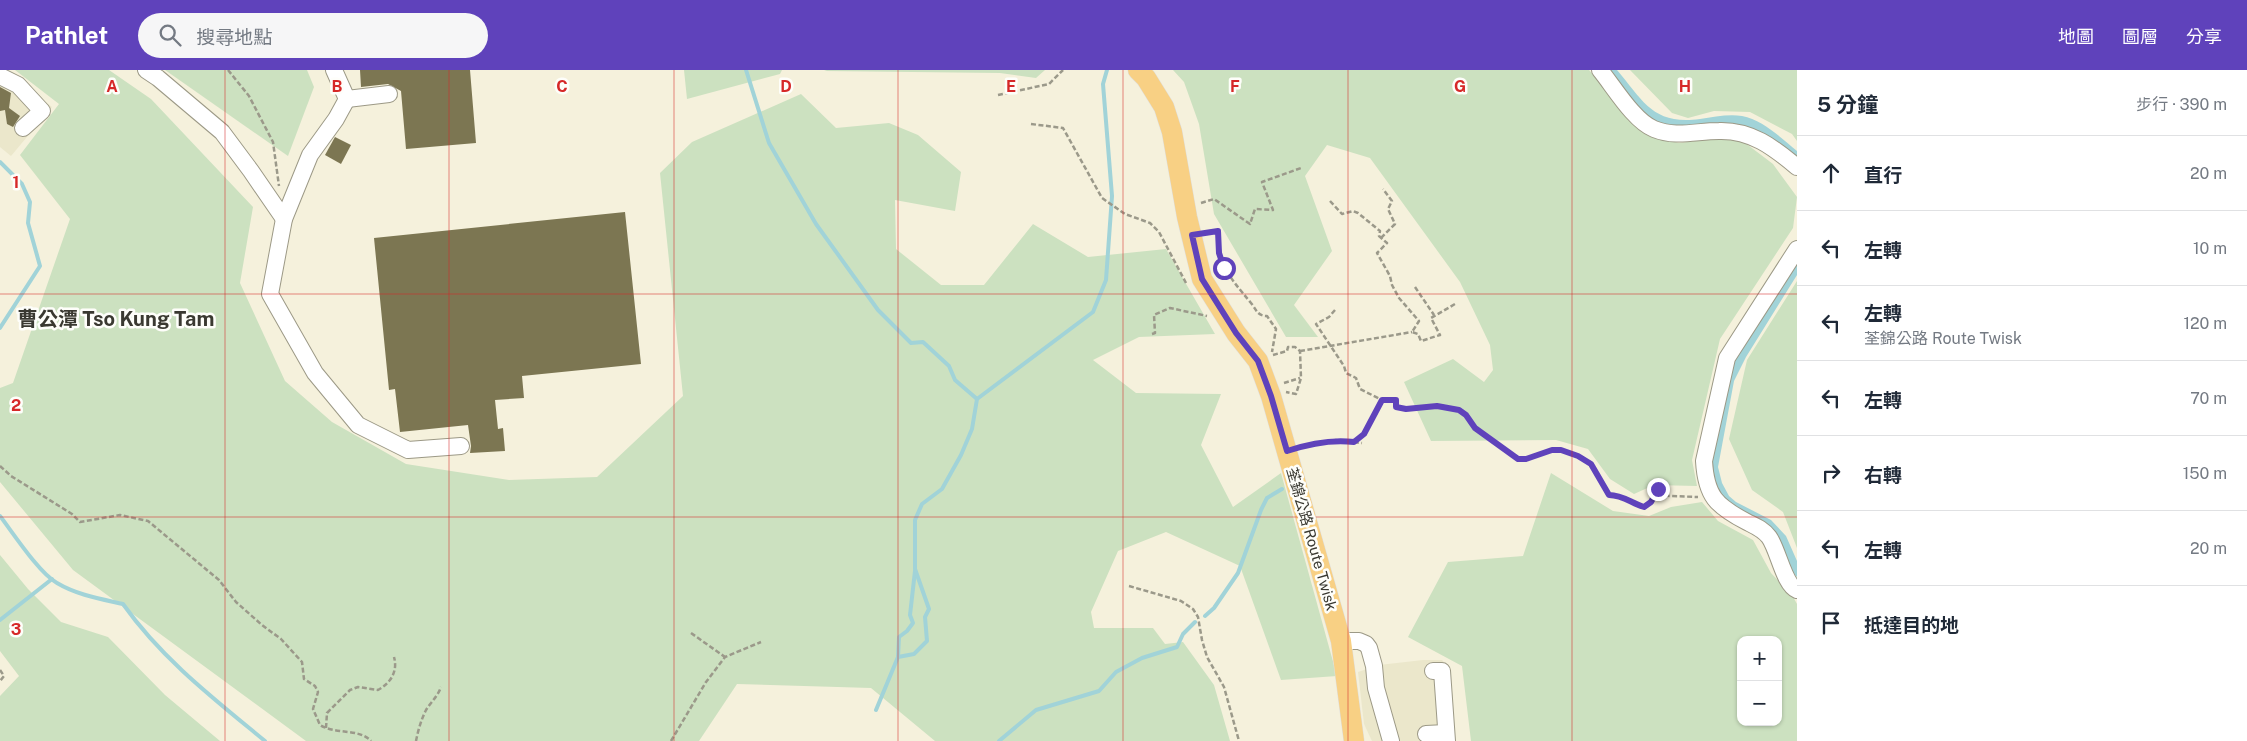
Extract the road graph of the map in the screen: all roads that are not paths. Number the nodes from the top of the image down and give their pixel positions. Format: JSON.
{"nodes":[{"id":1,"x":146,"y":70,"type":"edge"},
{"id":2,"x":334,"y":70,"type":"edge"},
{"id":3,"x":1600,"y":70,"type":"edge"},
{"id":4,"x":1142,"y":74,"type":"edge"},
{"id":5,"x":0,"y":76,"type":"edge"},
{"id":6,"x":389,"y":94,"type":"dead end"},
{"id":7,"x":346,"y":99,"type":"junction"},
{"id":8,"x":23,"y":128,"type":"dead end"},
{"id":9,"x":1797,"y":167,"type":"edge"},
{"id":10,"x":284,"y":219,"type":"junction"},
{"id":11,"x":1797,"y":249,"type":"edge"},
{"id":12,"x":461,"y":446,"type":"dead end"},
{"id":13,"x":1797,"y":590,"type":"edge"},
{"id":14,"x":1342,"y":641,"type":"junction"},
{"id":15,"x":1433,"y":671,"type":"dead end"},
{"id":16,"x":1426,"y":734,"type":"dead end"},
{"id":17,"x":1447,"y":737,"type":"edge"},
{"id":18,"x":1354,"y":741,"type":"edge"},
{"id":19,"x":1391,"y":741,"type":"edge"}],
"edges":[{"from":1,"to":10,"type":"lane"},
{"from":2,"to":7,"type":"lane"},
{"from":3,"to":9,"type":"lane"},
{"from":4,"to":14,"type":"main road","name":"荃錦公路 Route Twisk"},
{"from":5,"to":8,"type":"lane"},
{"from":6,"to":7,"type":"lane"},
{"from":7,"to":10,"type":"lane"},
{"from":10,"to":12,"type":"lane"},
{"from":11,"to":13,"type":"lane"},
{"from":14,"to":18,"type":"main road","name":"荃錦公路 Route Twisk"},
{"from":14,"to":19,"type":"lane"},
{"from":15,"to":17,"type":"lane"},
{"from":16,"to":17,"type":"lane"}]}
